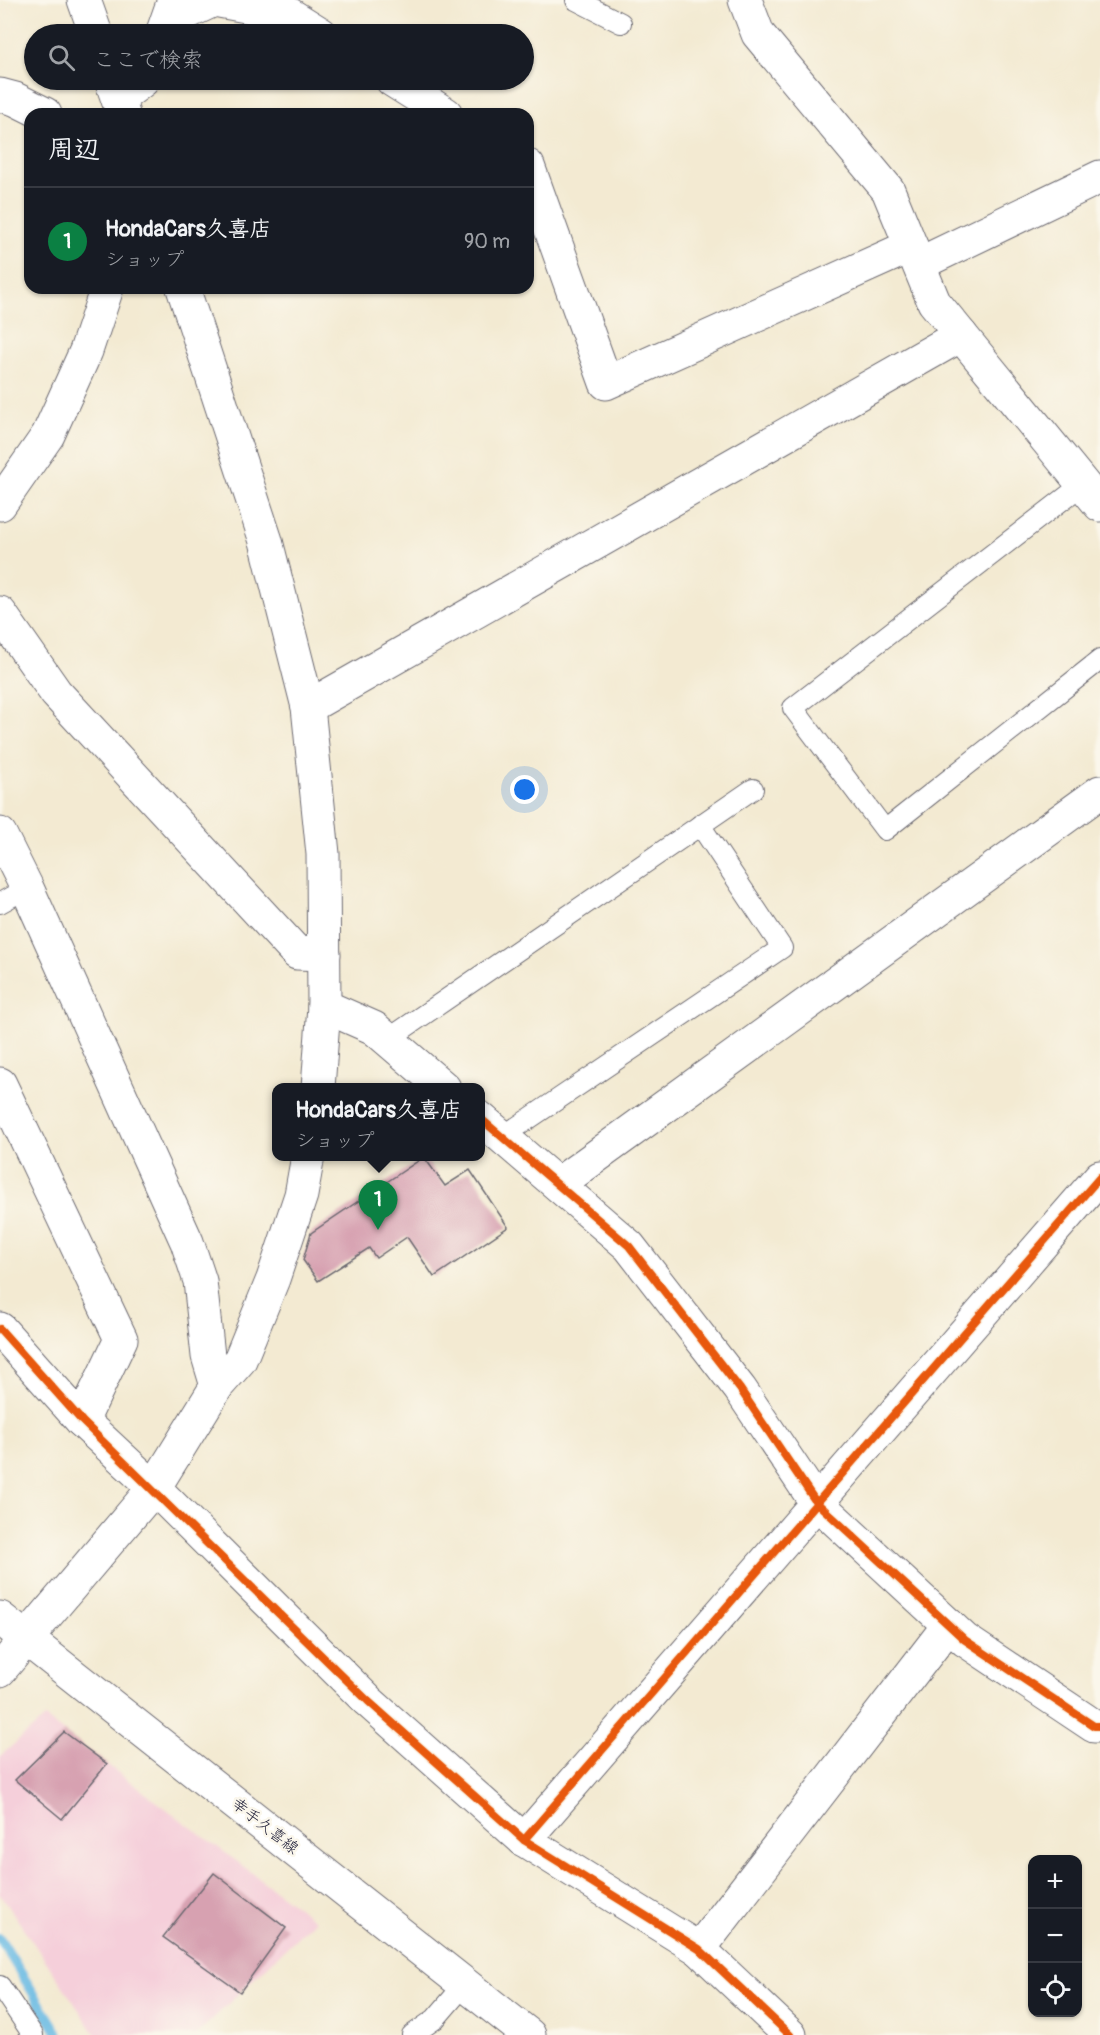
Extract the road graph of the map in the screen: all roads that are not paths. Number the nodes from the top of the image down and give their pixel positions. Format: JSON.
{"nodes":[{"id":1,"x":84,"y":0,"type":"edge"},
{"id":2,"x":576,"y":0,"type":"edge"},
{"id":3,"x":745,"y":0,"type":"edge"},
{"id":4,"x":168,"y":19,"type":"edge"},
{"id":5,"x":621,"y":23,"type":"dead end"},
{"id":6,"x":92,"y":24,"type":"edge"},
{"id":7,"x":305,"y":24,"type":"edge"},
{"id":8,"x":408,"y":90,"type":"edge"},
{"id":9,"x":0,"y":95,"type":"edge"},
{"id":10,"x":33,"y":108,"type":"edge"},
{"id":11,"x":436,"y":108,"type":"edge"},
{"id":12,"x":1100,"y":177,"type":"edge"},
{"id":13,"x":534,"y":183,"type":"edge"},
{"id":14,"x":915,"y":255,"type":"junction"},
{"id":15,"x":105,"y":294,"type":"edge"},
{"id":16,"x":185,"y":294,"type":"edge"},
{"id":17,"x":961,"y":334,"type":"junction"},
{"id":18,"x":1092,"y":494,"type":"edge"},
{"id":19,"x":0,"y":504,"type":"edge"},
{"id":20,"x":0,"y":613,"type":"edge"},
{"id":21,"x":1100,"y":660,"type":"edge"},
{"id":22,"x":308,"y":707,"type":"junction"},
{"id":23,"x":753,"y":789,"type":"dead end"},
{"id":24,"x":1100,"y":792,"type":"edge"},
{"id":25,"x":700,"y":825,"type":"junction"},
{"id":26,"x":0,"y":834,"type":"edge"},
{"id":27,"x":14,"y":895,"type":"edge"},
{"id":28,"x":324,"y":954,"type":"junction"},
{"id":29,"x":324,"y":1006,"type":"junction"},
{"id":30,"x":387,"y":1040,"type":"junction"},
{"id":31,"x":318,"y":1083,"type":"edge"},
{"id":32,"x":438,"y":1083,"type":"edge"},
{"id":33,"x":0,"y":1084,"type":"edge"},
{"id":34,"x":491,"y":1127,"type":"edge"},
{"id":35,"x":307,"y":1161,"type":"edge"},
{"id":36,"x":1100,"y":1177,"type":"edge"},
{"id":37,"x":558,"y":1184,"type":"junction"},
{"id":38,"x":0,"y":1329,"type":"edge"},
{"id":39,"x":217,"y":1386,"type":"junction"},
{"id":40,"x":82,"y":1420,"type":"junction"},
{"id":41,"x":154,"y":1488,"type":"junction"},
{"id":42,"x":816,"y":1502,"type":"junction"},
{"id":43,"x":0,"y":1618,"type":"edge"},
{"id":44,"x":949,"y":1625,"type":"junction"},
{"id":45,"x":26,"y":1639,"type":"junction"},
{"id":46,"x":0,"y":1670,"type":"edge"},
{"id":47,"x":1100,"y":1726,"type":"edge"},
{"id":48,"x":524,"y":1840,"type":"junction"},
{"id":49,"x":699,"y":1949,"type":"junction"},
{"id":50,"x":465,"y":1984,"type":"junction"},
{"id":51,"x":0,"y":1986,"type":"edge"},
{"id":52,"x":33,"y":2035,"type":"edge"},
{"id":53,"x":412,"y":2035,"type":"edge"},
{"id":54,"x":529,"y":2035,"type":"edge"},
{"id":55,"x":790,"y":2035,"type":"edge"}],
"edges":[{"from":1,"to":6,"type":"street"},
{"from":2,"to":5,"type":"lane"},
{"from":3,"to":14,"type":"street"},
{"from":4,"to":7,"type":"street"},
{"from":8,"to":11,"type":"street"},
{"from":9,"to":10,"type":"street"},
{"from":12,"to":14,"type":"street"},
{"from":13,"to":14,"type":"street"},
{"from":14,"to":17,"type":"street"},
{"from":15,"to":19,"type":"street"},
{"from":16,"to":22,"type":"street"},
{"from":17,"to":18,"type":"street"},
{"from":17,"to":22,"type":"street"},
{"from":18,"to":21,"type":"lane"},
{"from":20,"to":28,"type":"street"},
{"from":22,"to":28,"type":"street"},
{"from":23,"to":25,"type":"lane"},
{"from":24,"to":37,"type":"street"},
{"from":25,"to":30,"type":"lane"},
{"from":25,"to":34,"type":"lane"},
{"from":26,"to":27,"type":"street"},
{"from":27,"to":39,"type":"street"},
{"from":28,"to":29,"type":"street"},
{"from":29,"to":30,"type":"street"},
{"from":29,"to":31,"type":"street"},
{"from":30,"to":32,"type":"street"},
{"from":33,"to":40,"type":"street"},
{"from":34,"to":37,"type":"street"},
{"from":35,"to":39,"type":"street"},
{"from":36,"to":42,"type":"street"},
{"from":37,"to":42,"type":"street"},
{"from":38,"to":40,"type":"street"},
{"from":39,"to":41,"type":"street"},
{"from":40,"to":41,"type":"street"},
{"from":41,"to":45,"type":"street"},
{"from":41,"to":48,"type":"street"},
{"from":42,"to":44,"type":"street"},
{"from":42,"to":48,"type":"street"},
{"from":43,"to":45,"type":"street","name":"幸手久喜線"},
{"from":44,"to":47,"type":"street"},
{"from":44,"to":49,"type":"street"},
{"from":45,"to":46,"type":"street"},
{"from":45,"to":50,"type":"street","name":"幸手久喜線"},
{"from":48,"to":49,"type":"street"},
{"from":49,"to":55,"type":"street"},
{"from":50,"to":53,"type":"lane"},
{"from":50,"to":54,"type":"street","name":"幸手久喜線"},
{"from":51,"to":52,"type":"lane"}]}
